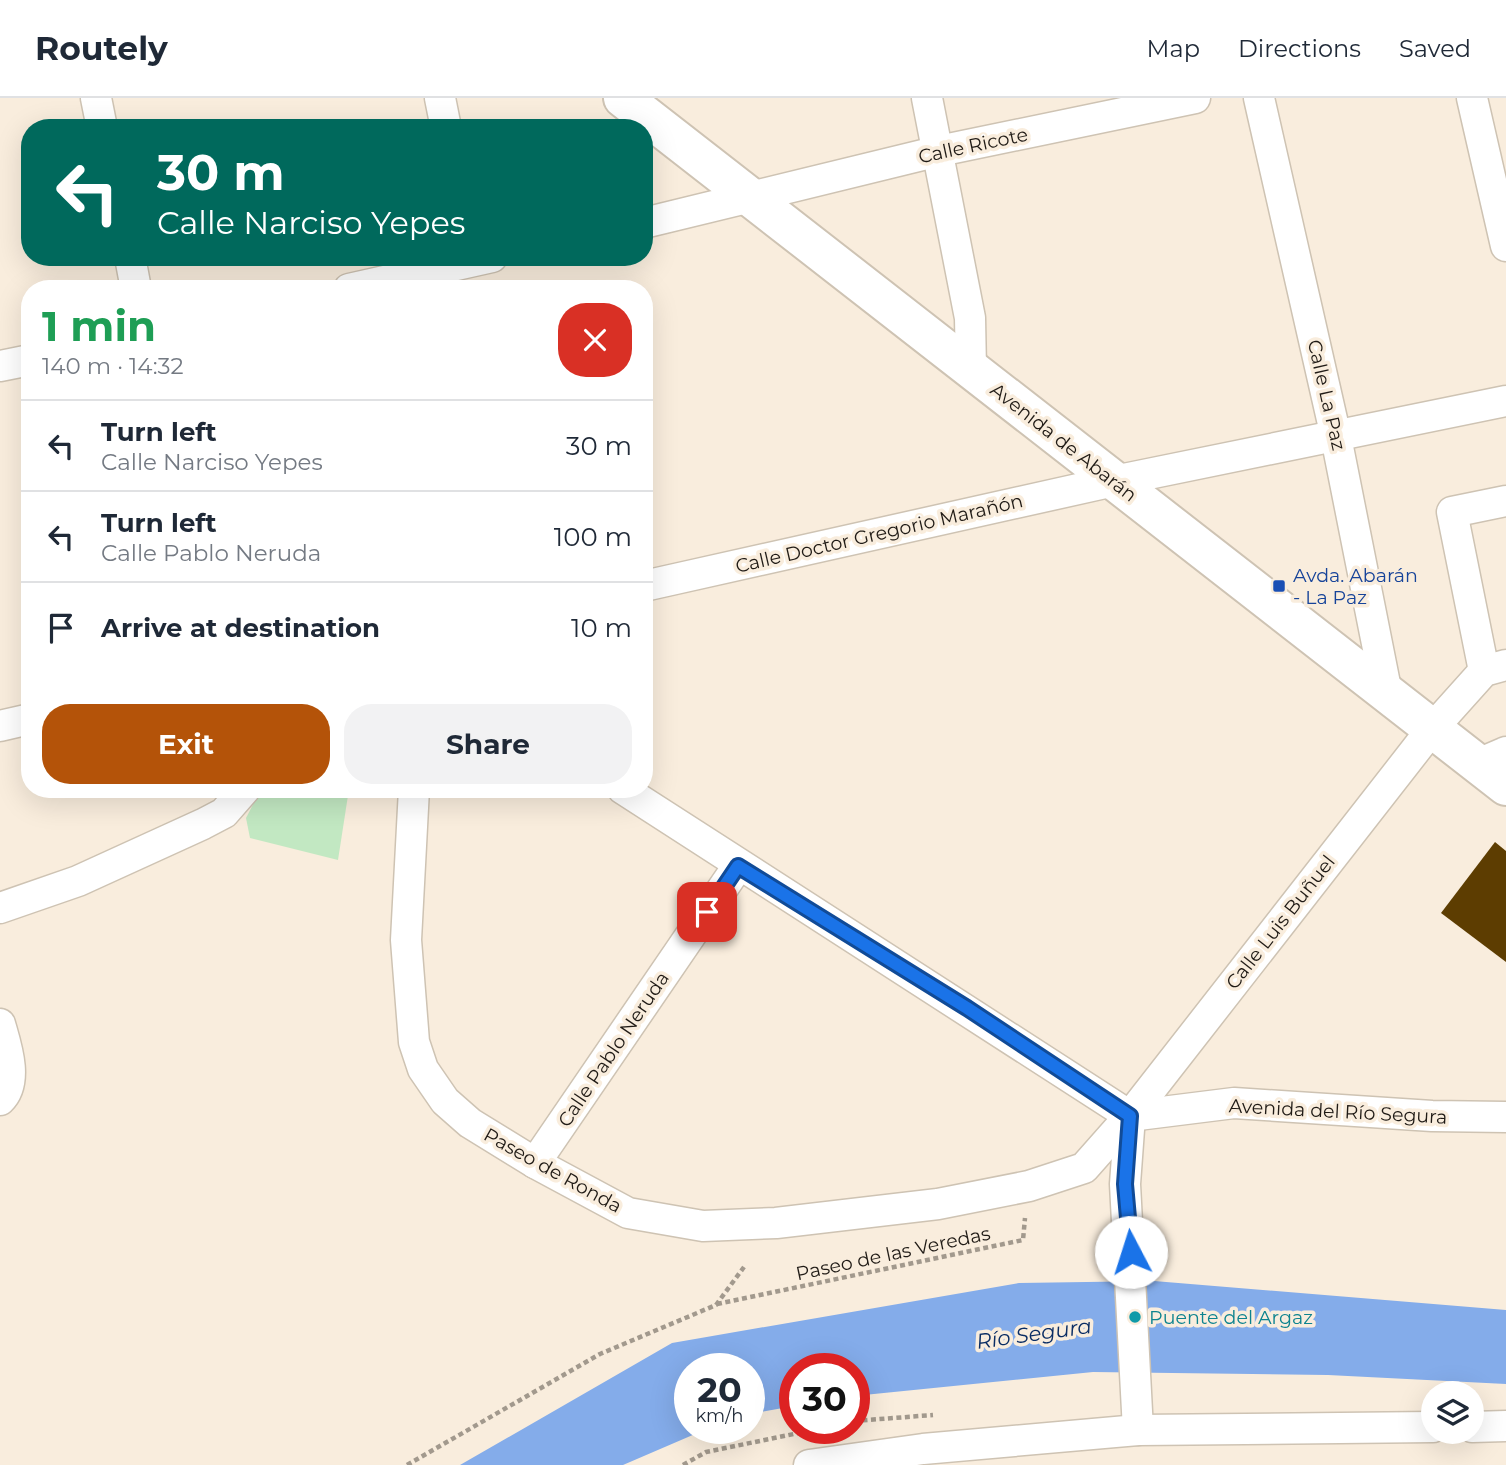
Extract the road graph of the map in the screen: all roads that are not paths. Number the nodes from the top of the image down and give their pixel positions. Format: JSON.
{"nodes":[{"id":1,"x":96,"y":98,"type":"edge"},
{"id":2,"x":440,"y":98,"type":"edge"},
{"id":3,"x":623,"y":98,"type":"edge"},
{"id":4,"x":927,"y":98,"type":"edge"},
{"id":5,"x":1195,"y":98,"type":"edge"},
{"id":6,"x":1259,"y":98,"type":"edge"},
{"id":7,"x":1472,"y":98,"type":"edge"},
{"id":8,"x":100,"y":119,"type":"edge"},
{"id":9,"x":444,"y":119,"type":"edge"},
{"id":10,"x":650,"y":119,"type":"edge"},
{"id":11,"x":653,"y":121,"type":"edge"},
{"id":12,"x":939,"y":151,"type":"junction"},
{"id":13,"x":753,"y":198,"type":"junction"},
{"id":14,"x":653,"y":221,"type":"edge"},
{"id":15,"x":1506,"y":246,"type":"edge"},
{"id":16,"x":447,"y":266,"type":"edge"},
{"id":17,"x":387,"y":280,"type":"edge"},
{"id":18,"x":21,"y":362,"type":"edge"},
{"id":19,"x":0,"y":366,"type":"edge"},
{"id":20,"x":971,"y":370,"type":"junction"},
{"id":21,"x":1506,"y":401,"type":"edge"},
{"id":22,"x":1336,"y":437,"type":"junction"},
{"id":23,"x":1114,"y":481,"type":"junction"},
{"id":24,"x":1506,"y":501,"type":"edge"},
{"id":25,"x":653,"y":584,"type":"edge"},
{"id":26,"x":1495,"y":668,"type":"edge"},
{"id":27,"x":1387,"y":694,"type":"junction"},
{"id":28,"x":21,"y":721,"type":"edge"},
{"id":29,"x":0,"y":726,"type":"edge"},
{"id":30,"x":1432,"y":729,"type":"junction"},
{"id":31,"x":1497,"y":768,"type":"edge"},
{"id":32,"x":237,"y":798,"type":"edge"},
{"id":33,"x":413,"y":798,"type":"edge"},
{"id":34,"x":636,"y":798,"type":"edge"},
{"id":35,"x":738,"y":866,"type":"junction"},
{"id":36,"x":0,"y":908,"type":"edge"},
{"id":37,"x":0,"y":1024,"type":"edge"},
{"id":38,"x":0,"y":1100,"type":"edge"},
{"id":39,"x":1130,"y":1116,"type":"junction"},
{"id":40,"x":1506,"y":1117,"type":"edge"},
{"id":41,"x":535,"y":1163,"type":"junction"},
{"id":42,"x":1506,"y":1426,"type":"edge"},
{"id":43,"x":1421,"y":1427,"type":"edge"},
{"id":44,"x":1484,"y":1427,"type":"edge"},
{"id":45,"x":1138,"y":1430,"type":"junction"},
{"id":46,"x":809,"y":1465,"type":"edge"}],
"edges":[{"from":1,"to":8,"type":"street"},
{"from":2,"to":9,"type":"street"},
{"from":3,"to":10,"type":"main road","name":"Avenida de Abarán"},
{"from":4,"to":12,"type":"street"},
{"from":5,"to":12,"type":"street","name":"Calle Ricote"},
{"from":6,"to":22,"type":"street","name":"Calle La Paz"},
{"from":7,"to":15,"type":"street"},
{"from":11,"to":13,"type":"main road","name":"Avenida de Abarán"},
{"from":12,"to":13,"type":"street","name":"Calle Ricote"},
{"from":12,"to":20,"type":"street"},
{"from":13,"to":14,"type":"street","name":"Calle Ricote"},
{"from":13,"to":20,"type":"main road","name":"Avenida de Abarán"},
{"from":16,"to":17,"type":"street"},
{"from":18,"to":19,"type":"street"},
{"from":20,"to":23,"type":"main road","name":"Avenida de Abarán"},
{"from":21,"to":22,"type":"street","name":"Calle Doctor Gregorio Marañón"},
{"from":22,"to":23,"type":"street","name":"Calle Doctor Gregorio Marañón"},
{"from":22,"to":27,"type":"street","name":"Calle La Paz"},
{"from":23,"to":25,"type":"street","name":"Calle Doctor Gregorio Marañón"},
{"from":23,"to":27,"type":"main road","name":"Avenida de Abarán"},
{"from":24,"to":26,"type":"street"},
{"from":26,"to":30,"type":"street","name":"Calle Luis Buñuel"},
{"from":27,"to":30,"type":"main road","name":"Avenida de Abarán"},
{"from":28,"to":29,"type":"street"},
{"from":30,"to":31,"type":"main road","name":"Avenida de Abarán"},
{"from":30,"to":39,"type":"street","name":"Calle Luis Buñuel"},
{"from":32,"to":36,"type":"street"},
{"from":33,"to":41,"type":"street","name":"Paseo de Ronda"},
{"from":34,"to":35,"type":"street"},
{"from":35,"to":39,"type":"street"},
{"from":35,"to":41,"type":"street","name":"Calle Pablo Neruda"},
{"from":37,"to":38,"type":"street"},
{"from":39,"to":40,"type":"street","name":"Avenida del Río Segura"},
{"from":39,"to":41,"type":"street","name":"Paseo de Ronda"},
{"from":39,"to":45,"type":"street"},
{"from":42,"to":44,"type":"street"},
{"from":43,"to":45,"type":"street"},
{"from":45,"to":46,"type":"street"}]}
